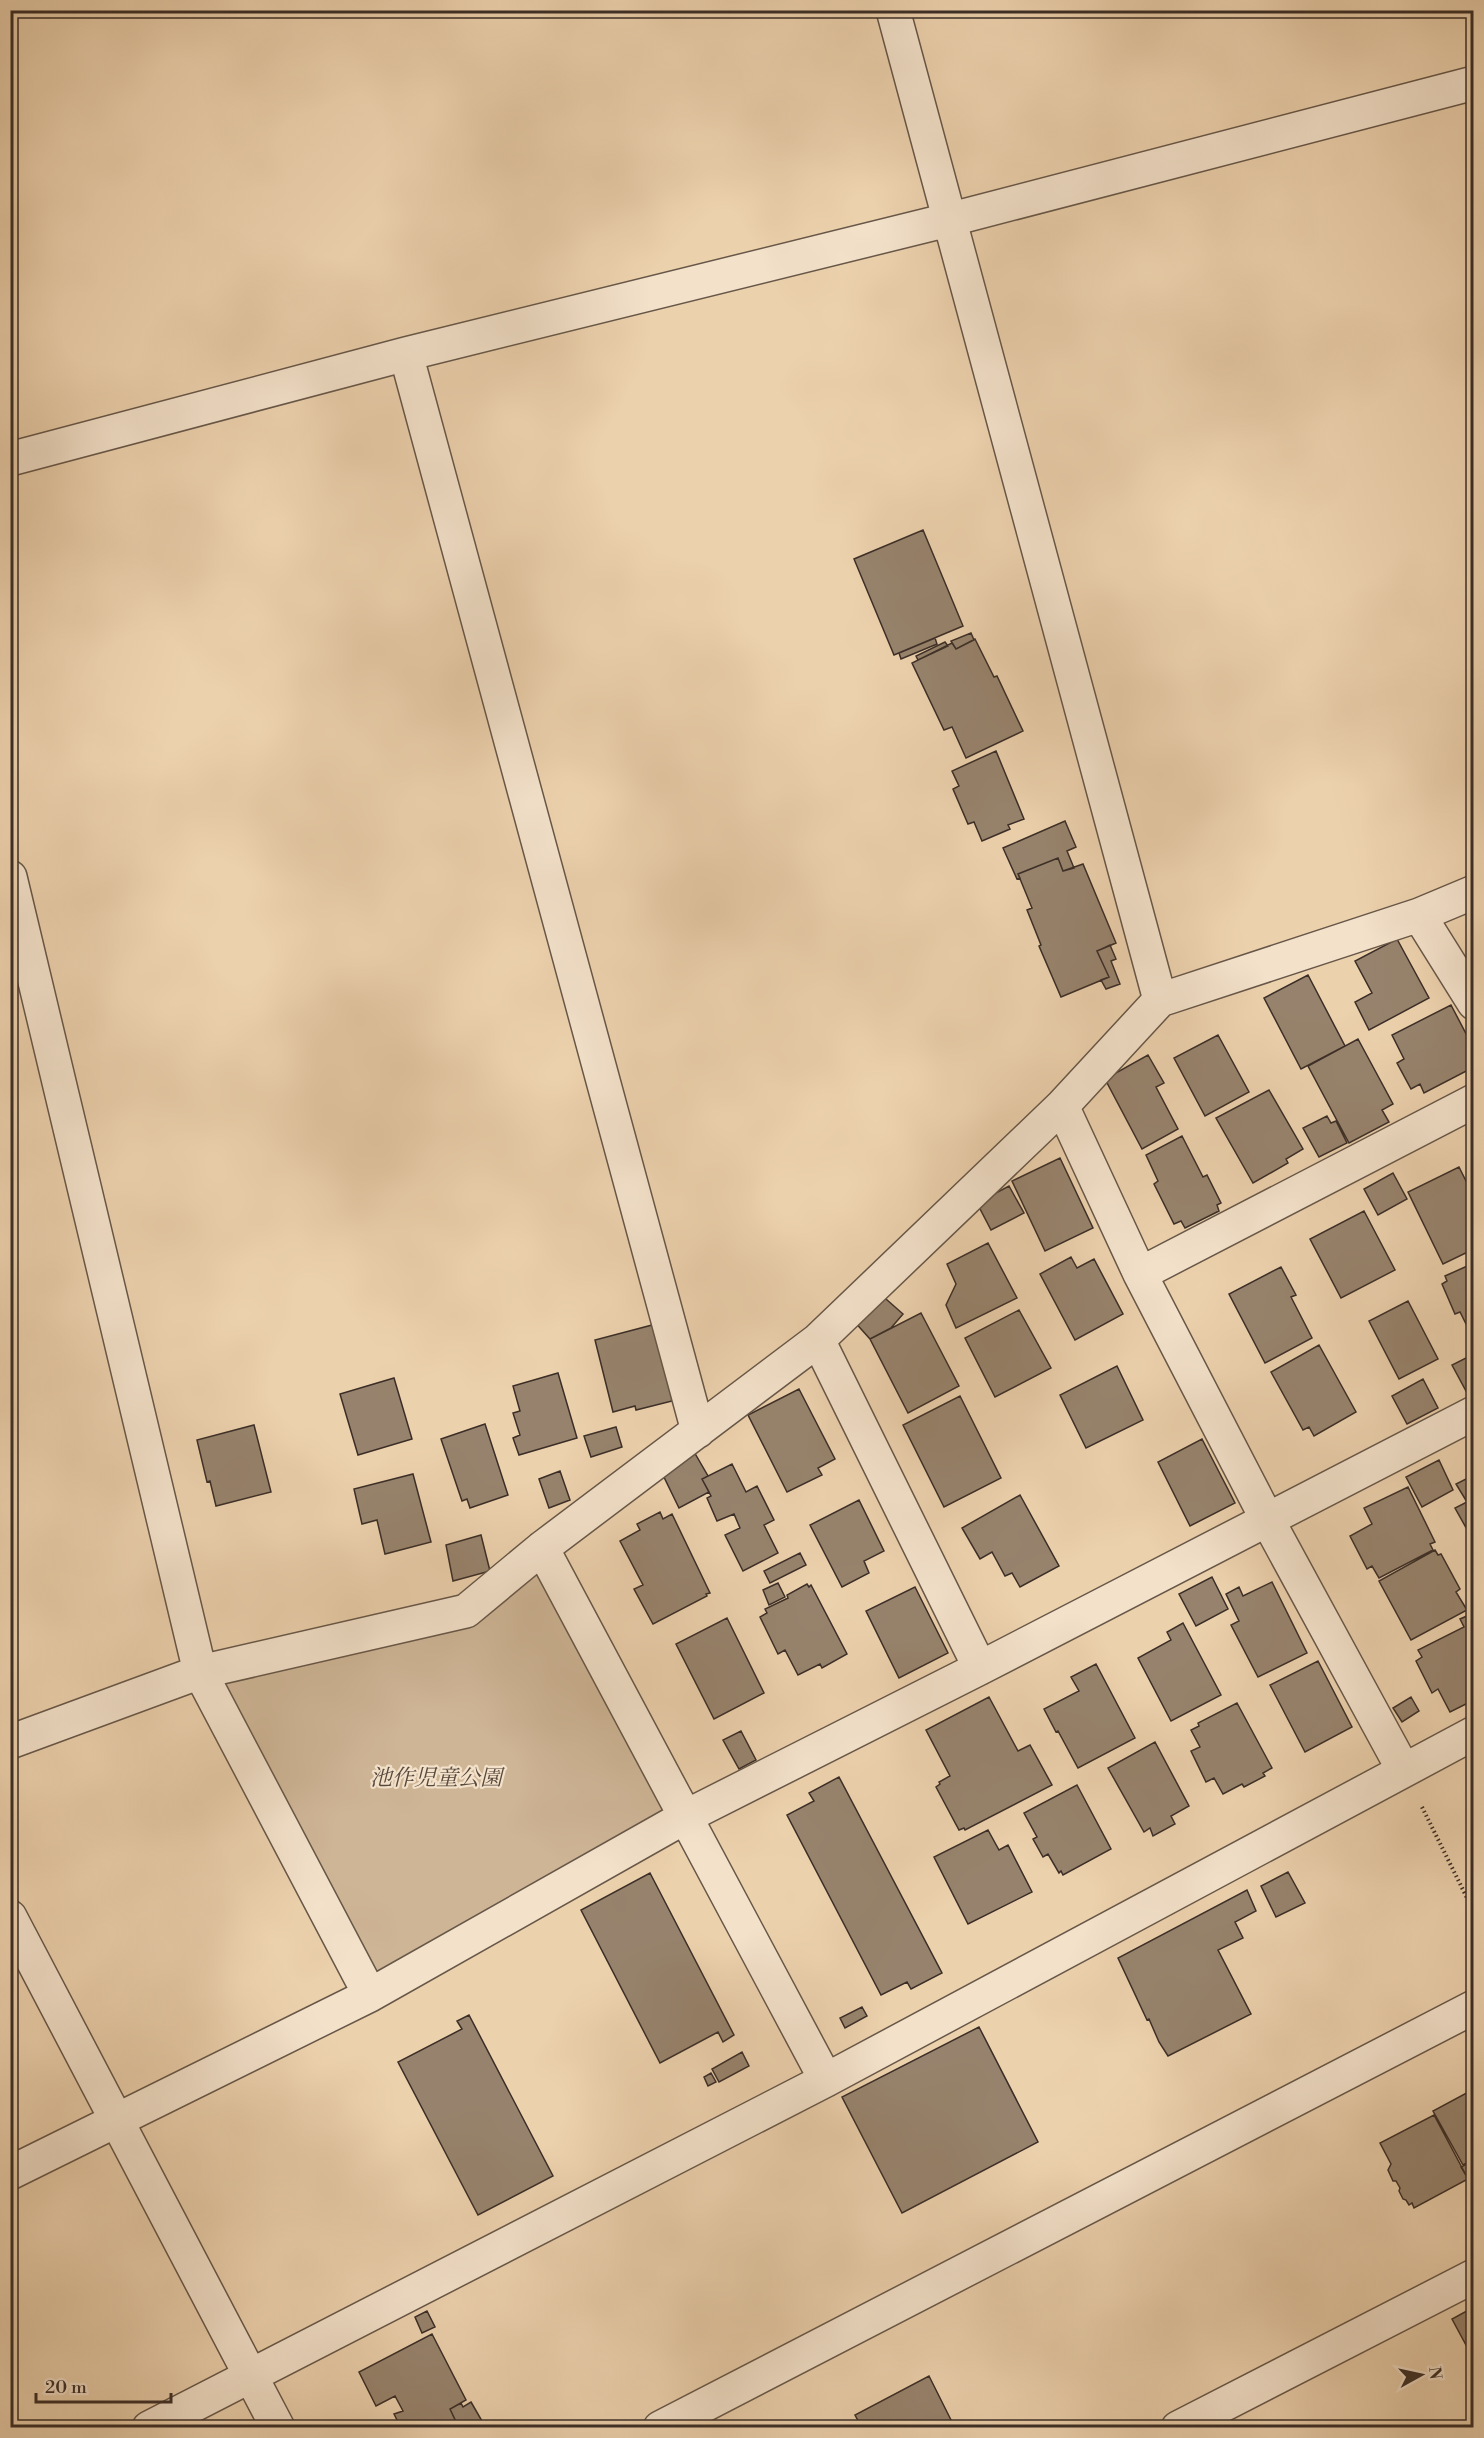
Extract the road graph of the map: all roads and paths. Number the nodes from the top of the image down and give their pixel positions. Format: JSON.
{"nodes":[{"id":1,"x":893,"y":10,"type":"edge"},
{"id":2,"x":1473,"y":83,"type":"edge"},
{"id":3,"x":948,"y":220,"type":"junction"},
{"id":4,"x":406,"y":354,"type":"junction"},
{"id":5,"x":10,"y":459,"type":"edge"},
{"id":6,"x":10,"y":878,"type":"edge"},
{"id":7,"x":1473,"y":892,"type":"edge"},
{"id":8,"x":1419,"y":915,"type":"junction"},
{"id":9,"x":1160,"y":1000,"type":"junction"},
{"id":10,"x":1473,"y":1004,"type":"edge"},
{"id":11,"x":1473,"y":1101,"type":"edge"},
{"id":12,"x":1062,"y":1106,"type":"junction"},
{"id":13,"x":1140,"y":1274,"type":"junction"},
{"id":14,"x":818,"y":1340,"type":"junction"},
{"id":15,"x":1473,"y":1413,"type":"edge"},
{"id":16,"x":698,"y":1431,"type":"junction"},
{"id":17,"x":1267,"y":1519,"type":"junction"},
{"id":18,"x":542,"y":1548,"type":"junction"},
{"id":19,"x":980,"y":1668,"type":"junction"},
{"id":20,"x":200,"y":1672,"type":"junction"},
{"id":21,"x":1473,"y":1733,"type":"edge"},
{"id":22,"x":10,"y":1742,"type":"edge"},
{"id":23,"x":1403,"y":1769,"type":"junction"},
{"id":24,"x":685,"y":1817,"type":"junction"},
{"id":25,"x":1473,"y":1912,"type":"edge"},
{"id":26,"x":10,"y":1917,"type":"edge"},
{"id":27,"x":370,"y":1995,"type":"junction"},
{"id":28,"x":1473,"y":2007,"type":"edge"},
{"id":29,"x":826,"y":2080,"type":"junction"},
{"id":30,"x":116,"y":2119,"type":"junction"},
{"id":31,"x":10,"y":2173,"type":"edge"},
{"id":32,"x":1473,"y":2276,"type":"edge"},
{"id":33,"x":252,"y":2375,"type":"junction"},
{"id":34,"x":149,"y":2427,"type":"edge"},
{"id":35,"x":278,"y":2427,"type":"edge"},
{"id":36,"x":660,"y":2427,"type":"edge"},
{"id":37,"x":1178,"y":2427,"type":"edge"}],
"edges":[{"from":1,"to":3,"type":"street"},
{"from":2,"to":3,"type":"street"},
{"from":3,"to":4,"type":"street"},
{"from":3,"to":9,"type":"street"},
{"from":4,"to":5,"type":"street"},
{"from":4,"to":16,"type":"street"},
{"from":6,"to":20,"type":"street"},
{"from":7,"to":8,"type":"street"},
{"from":8,"to":9,"type":"street"},
{"from":8,"to":10,"type":"street"},
{"from":9,"to":12,"type":"street"},
{"from":11,"to":13,"type":"street"},
{"from":12,"to":13,"type":"street"},
{"from":12,"to":14,"type":"street"},
{"from":13,"to":17,"type":"street"},
{"from":14,"to":16,"type":"street"},
{"from":14,"to":19,"type":"street"},
{"from":15,"to":17,"type":"street"},
{"from":16,"to":18,"type":"street"},
{"from":17,"to":19,"type":"street"},
{"from":17,"to":23,"type":"street"},
{"from":18,"to":20,"type":"street"},
{"from":18,"to":24,"type":"street"},
{"from":19,"to":24,"type":"street"},
{"from":20,"to":22,"type":"street"},
{"from":20,"to":27,"type":"street"},
{"from":21,"to":23,"type":"street"},
{"from":23,"to":25,"type":"path"},
{"from":23,"to":29,"type":"street"},
{"from":24,"to":27,"type":"street"},
{"from":24,"to":29,"type":"street"},
{"from":26,"to":30,"type":"street"},
{"from":27,"to":30,"type":"street"},
{"from":28,"to":36,"type":"street"},
{"from":29,"to":33,"type":"street"},
{"from":30,"to":31,"type":"street"},
{"from":30,"to":33,"type":"street"},
{"from":32,"to":37,"type":"street"},
{"from":33,"to":34,"type":"street"},
{"from":33,"to":35,"type":"street"}]}
